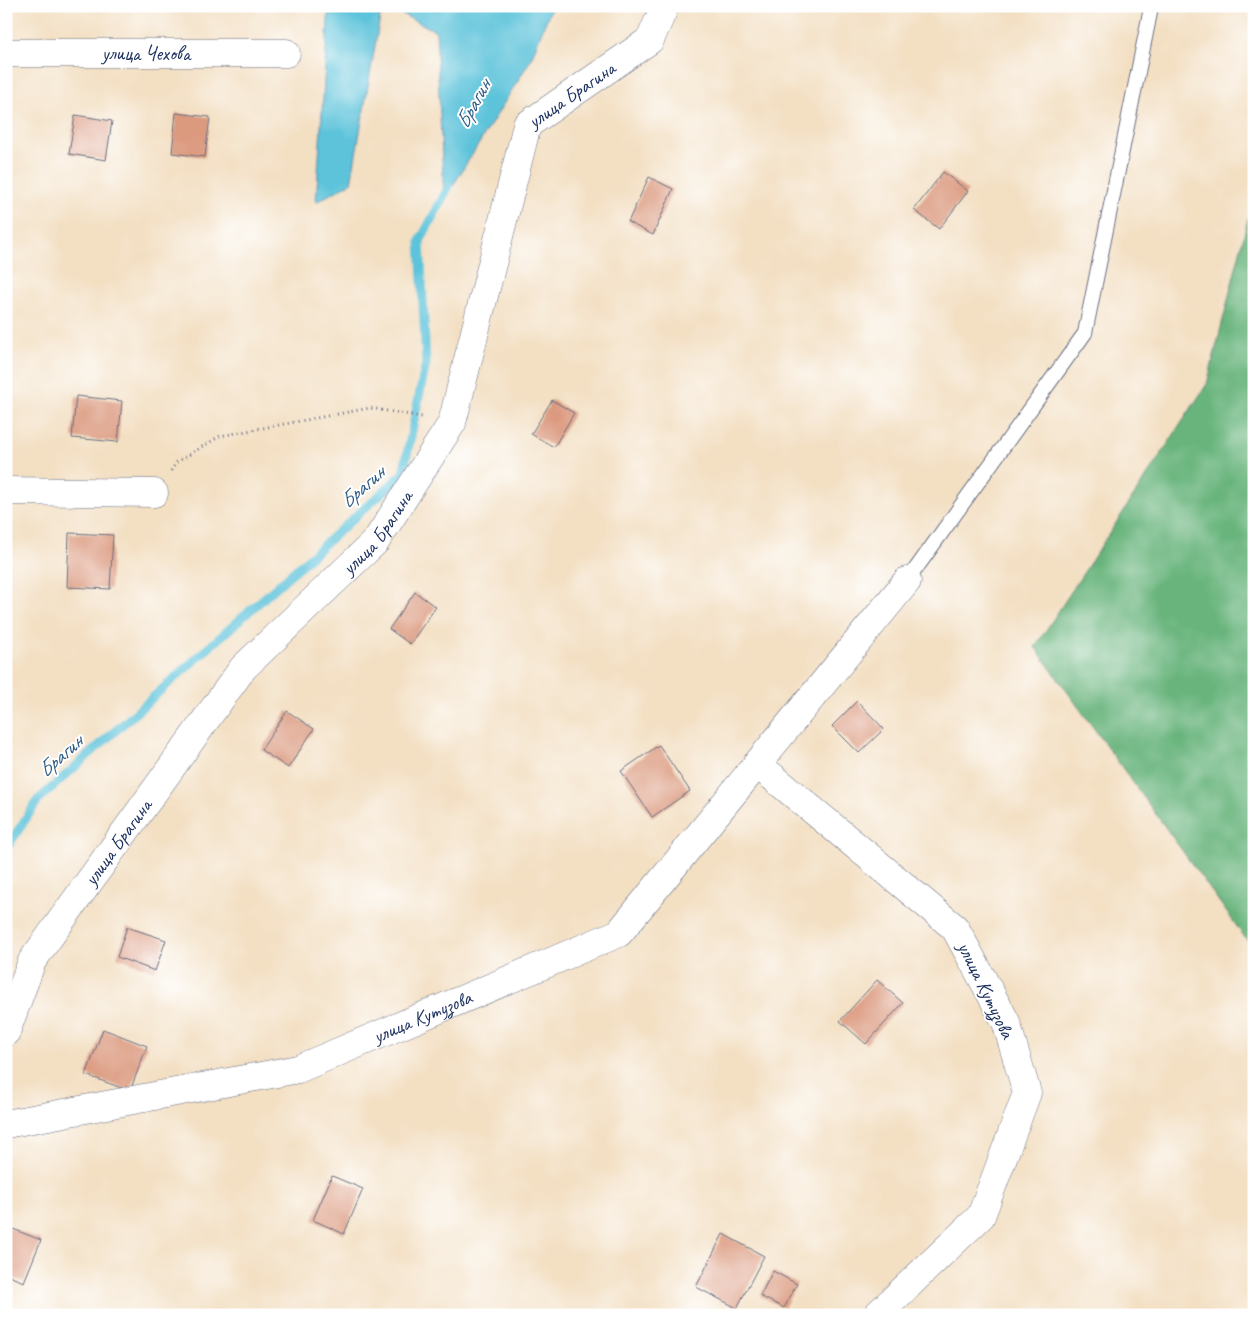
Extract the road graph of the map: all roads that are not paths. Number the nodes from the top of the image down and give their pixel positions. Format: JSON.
{"nodes":[{"id":1,"x":665,"y":6,"type":"edge"},
{"id":2,"x":1149,"y":6,"type":"edge"},
{"id":3,"x":6,"y":53,"type":"edge"},
{"id":4,"x":286,"y":53,"type":"dead end"},
{"id":5,"x":6,"y":491,"type":"edge"},
{"id":6,"x":154,"y":493,"type":"dead end"},
{"id":7,"x":907,"y":581,"type":"joint"},
{"id":8,"x":757,"y":764,"type":"junction"},
{"id":9,"x":6,"y":1032,"type":"edge"},
{"id":10,"x":6,"y":1124,"type":"edge"},
{"id":11,"x":877,"y":1315,"type":"edge"}],
"edges":[{"from":1,"to":9,"type":"street","name":"улица Брагина"},
{"from":2,"to":7,"type":"lane"},
{"from":3,"to":4,"type":"street","name":"улица Чехова"},
{"from":5,"to":6,"type":"street"},
{"from":7,"to":8,"type":"street","name":"улица Кутузова"},
{"from":8,"to":10,"type":"street","name":"улица Кутузова"},
{"from":8,"to":11,"type":"street","name":"улица Кутузова"}]}
